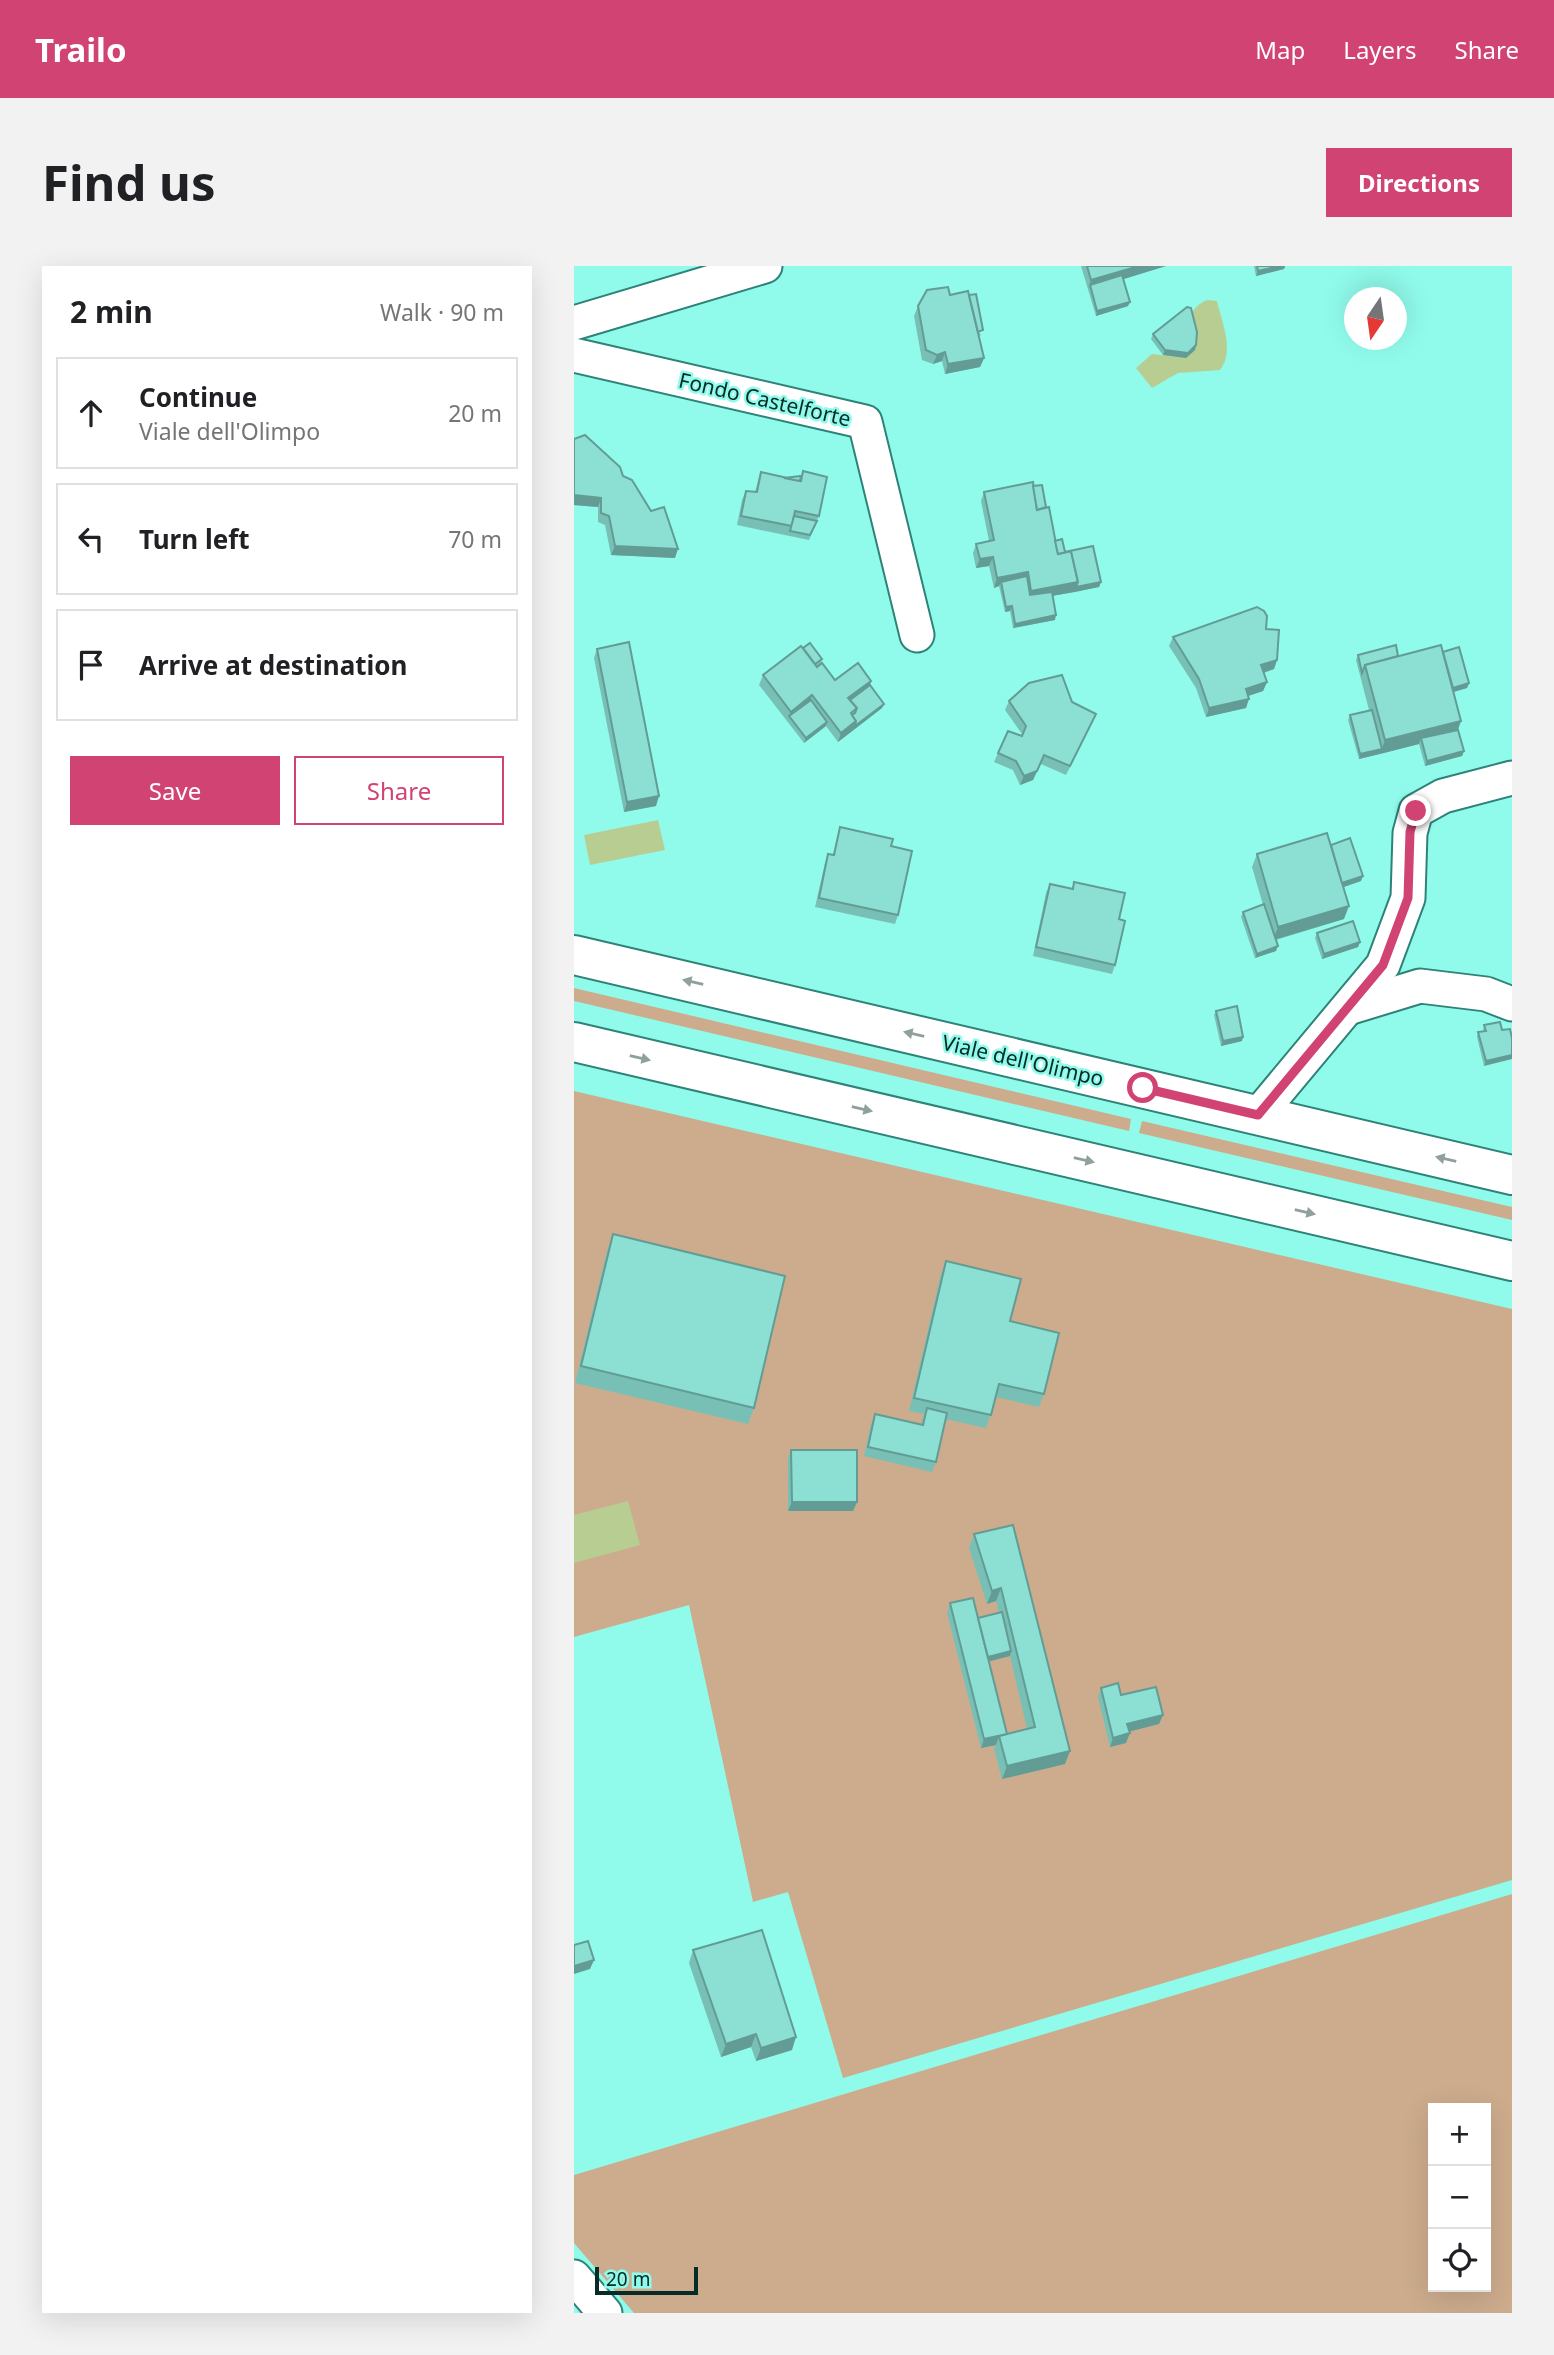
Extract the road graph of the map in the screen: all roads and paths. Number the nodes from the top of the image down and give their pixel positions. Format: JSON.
{"nodes":[{"id":1,"x":765,"y":266,"type":"edge"},
{"id":2,"x":574,"y":323,"type":"edge"},
{"id":3,"x":574,"y":355,"type":"edge"},
{"id":4,"x":917,"y":635,"type":"dead end"},
{"id":5,"x":1512,"y":778,"type":"edge"},
{"id":6,"x":574,"y":954,"type":"edge"},
{"id":7,"x":1512,"y":1004,"type":"edge"},
{"id":8,"x":1348,"y":1008,"type":"junction"},
{"id":9,"x":574,"y":1042,"type":"edge"},
{"id":10,"x":1258,"y":1115,"type":"junction"},
{"id":11,"x":1512,"y":1175,"type":"edge"},
{"id":12,"x":1512,"y":1261,"type":"edge"},
{"id":13,"x":574,"y":2277,"type":"edge"},
{"id":14,"x":605,"y":2313,"type":"edge"}],
"edges":[{"from":1,"to":2,"type":"street"},
{"from":3,"to":4,"type":"street","name":"Fondo Castelforte"},
{"from":5,"to":8,"type":"street"},
{"from":10,"to":6,"type":"street","name":"Viale dell'Olimpo","one_way":true},
{"from":7,"to":8,"type":"street"},
{"from":8,"to":10,"type":"street"},
{"from":9,"to":12,"type":"street","one_way":true},
{"from":11,"to":10,"type":"street","name":"Viale dell'Olimpo","one_way":true},
{"from":13,"to":14,"type":"street"}]}
